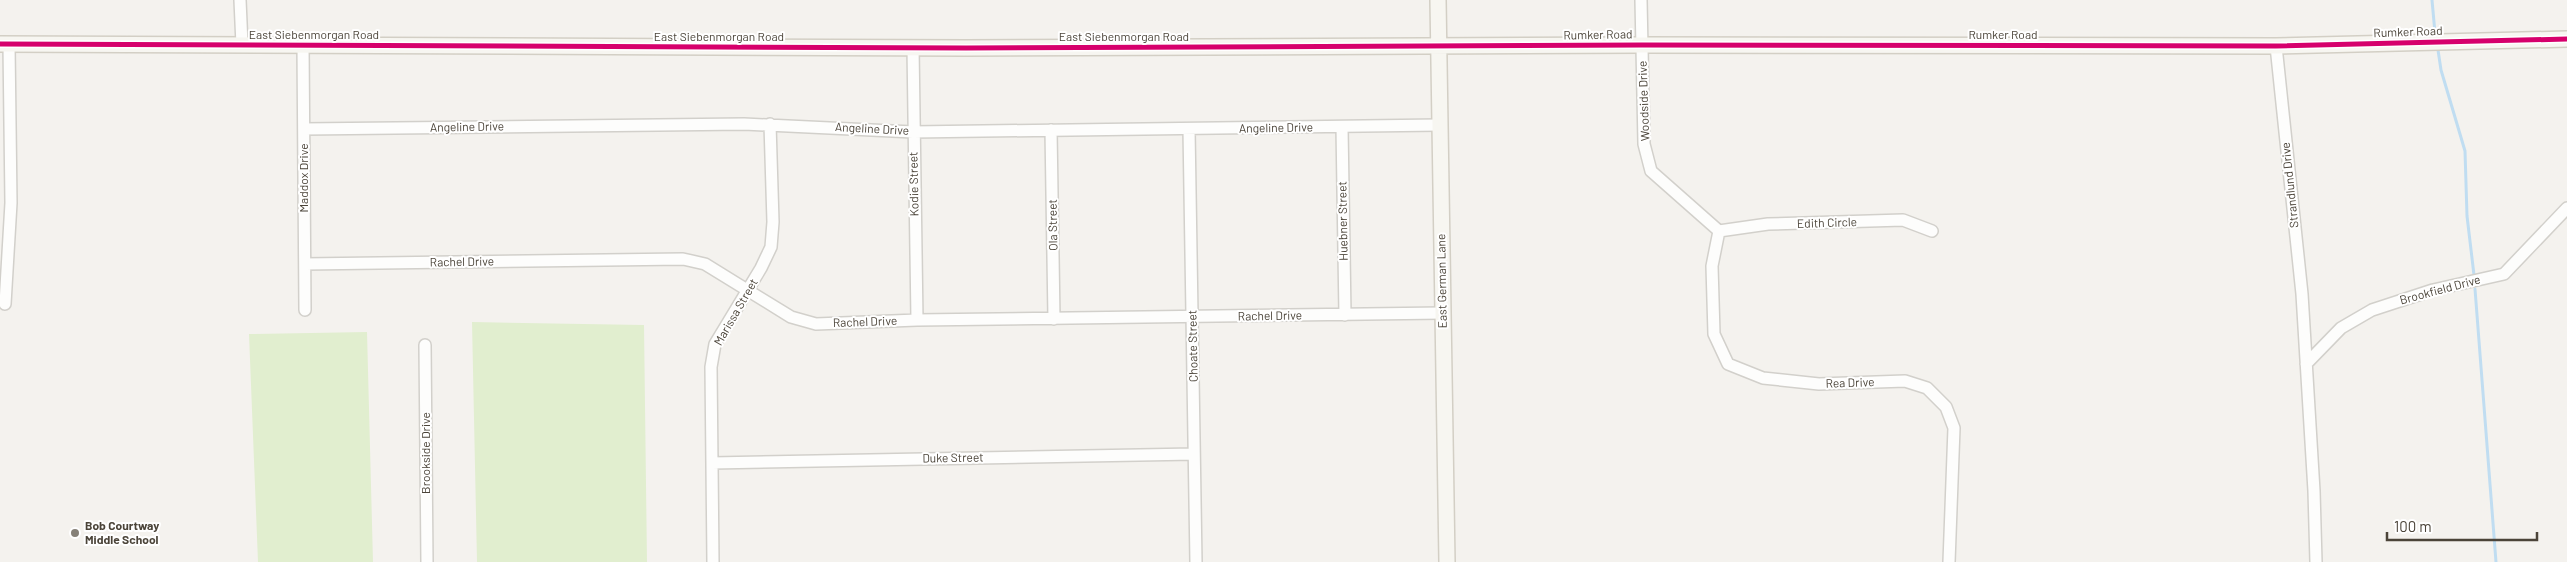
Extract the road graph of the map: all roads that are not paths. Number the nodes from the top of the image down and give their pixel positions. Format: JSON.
{"nodes":[{"id":1,"x":240,"y":0,"type":"edge"},
{"id":2,"x":1438,"y":0,"type":"edge"},
{"id":3,"x":1641,"y":0,"type":"edge"},
{"id":4,"x":2567,"y":38,"type":"edge"},
{"id":5,"x":4,"y":44,"type":"edge"},
{"id":6,"x":242,"y":45,"type":"junction"},
{"id":7,"x":303,"y":45,"type":"junction"},
{"id":8,"x":1642,"y":45,"type":"junction"},
{"id":9,"x":2276,"y":46,"type":"junction"},
{"id":10,"x":913,"y":47,"type":"junction"},
{"id":11,"x":1439,"y":48,"type":"junction"},
{"id":12,"x":770,"y":124,"type":"junction"},
{"id":13,"x":1439,"y":125,"type":"junction"},
{"id":14,"x":1342,"y":127,"type":"junction"},
{"id":15,"x":304,"y":129,"type":"junction"},
{"id":16,"x":1189,"y":129,"type":"junction"},
{"id":17,"x":1052,"y":130,"type":"junction"},
{"id":18,"x":913,"y":132,"type":"junction"},
{"id":19,"x":2567,"y":208,"type":"edge"},
{"id":20,"x":1719,"y":231,"type":"junction"},
{"id":21,"x":1932,"y":231,"type":"dead end"},
{"id":22,"x":305,"y":264,"type":"junction"},
{"id":23,"x":747,"y":290,"type":"junction"},
{"id":24,"x":4,"y":304,"type":"dead end"},
{"id":25,"x":305,"y":310,"type":"dead end"},
{"id":26,"x":1443,"y":313,"type":"junction"},
{"id":27,"x":1345,"y":315,"type":"junction"},
{"id":28,"x":1192,"y":317,"type":"junction"},
{"id":29,"x":1054,"y":318,"type":"junction"},
{"id":30,"x":917,"y":320,"type":"junction"},
{"id":31,"x":426,"y":345,"type":"dead end"},
{"id":32,"x":2306,"y":364,"type":"junction"},
{"id":33,"x":1194,"y":454,"type":"junction"},
{"id":34,"x":712,"y":463,"type":"junction"},
{"id":35,"x":427,"y":562,"type":"edge"},
{"id":36,"x":713,"y":562,"type":"edge"},
{"id":37,"x":1196,"y":562,"type":"edge"},
{"id":38,"x":1447,"y":562,"type":"edge"},
{"id":39,"x":1949,"y":562,"type":"edge"},
{"id":40,"x":2316,"y":562,"type":"edge"}],
"edges":[{"from":1,"to":6,"type":"street"},
{"from":2,"to":11,"type":"street","name":"East German Lane"},
{"from":3,"to":8,"type":"street","name":"Woodside Drive"},
{"from":4,"to":9,"type":"street","name":"Rumker Road"},
{"from":5,"to":6,"type":"street","name":"East Siebenmorgan Road"},
{"from":5,"to":24,"type":"street"},
{"from":6,"to":7,"type":"street","name":"East Siebenmorgan Road"},
{"from":7,"to":10,"type":"street","name":"East Siebenmorgan Road"},
{"from":7,"to":15,"type":"street","name":"Maddox Drive"},
{"from":8,"to":9,"type":"street","name":"Rumker Road"},
{"from":8,"to":11,"type":"street","name":"Rumker Road"},
{"from":8,"to":20,"type":"street","name":"Woodside Drive"},
{"from":9,"to":32,"type":"street","name":"Strandlund Drive"},
{"from":10,"to":11,"type":"street","name":"East Siebenmorgan Road"},
{"from":10,"to":18,"type":"street","name":"Kodie Street"},
{"from":11,"to":13,"type":"street","name":"East German Lane"},
{"from":12,"to":15,"type":"street","name":"Angeline Drive"},
{"from":12,"to":18,"type":"street","name":"Angeline Drive"},
{"from":12,"to":23,"type":"street","name":"Marissa Street"},
{"from":13,"to":14,"type":"street","name":"Angeline Drive"},
{"from":13,"to":26,"type":"street","name":"East German Lane"},
{"from":14,"to":16,"type":"street","name":"Angeline Drive"},
{"from":14,"to":27,"type":"street","name":"Huebner Street"},
{"from":15,"to":22,"type":"street","name":"Maddox Drive"},
{"from":16,"to":17,"type":"street","name":"Angeline Drive"},
{"from":16,"to":28,"type":"street","name":"Choate Street"},
{"from":17,"to":18,"type":"street","name":"Angeline Drive"},
{"from":17,"to":29,"type":"street","name":"Ola Street"},
{"from":18,"to":30,"type":"street","name":"Kodie Street"},
{"from":19,"to":32,"type":"street","name":"Brookfield Drive"},
{"from":20,"to":21,"type":"street","name":"Edith Circle"},
{"from":20,"to":39,"type":"street","name":"Rea Drive"},
{"from":22,"to":23,"type":"street","name":"Rachel Drive"},
{"from":22,"to":25,"type":"street","name":"Maddox Drive"},
{"from":23,"to":30,"type":"street","name":"Rachel Drive"},
{"from":23,"to":34,"type":"street","name":"Marissa Street"},
{"from":26,"to":27,"type":"street","name":"Rachel Drive"},
{"from":26,"to":38,"type":"street","name":"East German Lane"},
{"from":27,"to":28,"type":"street","name":"Rachel Drive"},
{"from":28,"to":29,"type":"street","name":"Rachel Drive"},
{"from":28,"to":33,"type":"street","name":"Choate Street"},
{"from":29,"to":30,"type":"street","name":"Rachel Drive"},
{"from":31,"to":35,"type":"street","name":"Brookside Drive"},
{"from":32,"to":40,"type":"street"},
{"from":33,"to":34,"type":"street","name":"Duke Street"},
{"from":33,"to":37,"type":"street","name":"Choate Street"},
{"from":34,"to":36,"type":"street","name":"Marissa Street"}]}
